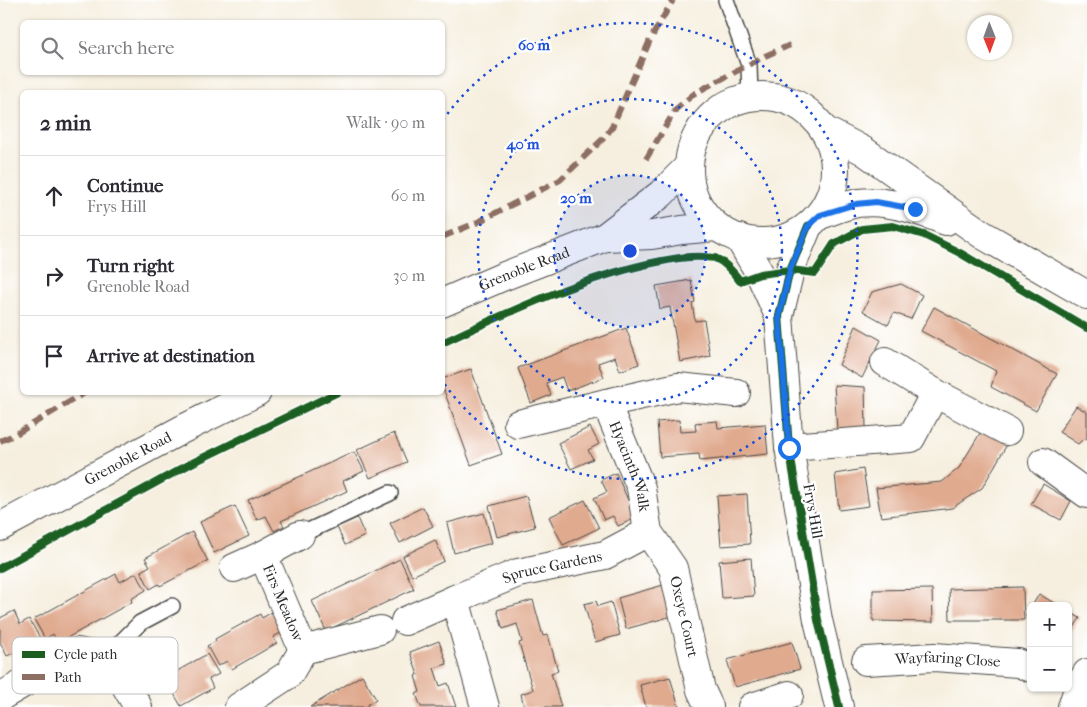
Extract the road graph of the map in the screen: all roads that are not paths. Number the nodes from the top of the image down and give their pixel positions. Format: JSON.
{"nodes":[{"id":1,"x":726,"y":0,"type":"edge"},
{"id":2,"x":750,"y":97,"type":"junction"},
{"id":3,"x":824,"y":130,"type":"junction"},
{"id":4,"x":689,"y":166,"type":"junction"},
{"id":5,"x":814,"y":221,"type":"junction"},
{"id":6,"x":728,"y":233,"type":"junction"},
{"id":7,"x":983,"y":235,"type":"junction"},
{"id":8,"x":606,"y":237,"type":"junction"},
{"id":9,"x":1087,"y":295,"type":"edge"},
{"id":10,"x":445,"y":302,"type":"edge"},
{"id":11,"x":779,"y":316,"type":"junction"},
{"id":12,"x":885,"y":362,"type":"dead end"},
{"id":13,"x":736,"y":393,"type":"dead end"},
{"id":14,"x":935,"y":393,"type":"junction"},
{"id":15,"x":251,"y":395,"type":"edge"},
{"id":16,"x":606,"y":402,"type":"junction"},
{"id":17,"x":518,"y":424,"type":"dead end"},
{"id":18,"x":1007,"y":431,"type":"dead end"},
{"id":19,"x":789,"y":448,"type":"junction"},
{"id":20,"x":1043,"y":462,"type":"dead end"},
{"id":21,"x":390,"y":493,"type":"dead end"},
{"id":22,"x":1087,"y":494,"type":"edge"},
{"id":23,"x":0,"y":527,"type":"edge"},
{"id":24,"x":648,"y":532,"type":"junction"},
{"id":25,"x":300,"y":535,"type":"joint"},
{"id":26,"x":263,"y":555,"type":"junction"},
{"id":27,"x":234,"y":568,"type":"dead end"},
{"id":28,"x":455,"y":598,"type":"junction"},
{"id":29,"x":172,"y":606,"type":"dead end"},
{"id":30,"x":405,"y":621,"type":"dead end"},
{"id":31,"x":380,"y":630,"type":"dead end"},
{"id":32,"x":126,"y":637,"type":"edge"},
{"id":33,"x":303,"y":650,"type":"junction"},
{"id":34,"x":866,"y":662,"type":"dead end"},
{"id":35,"x":1027,"y":666,"type":"edge"},
{"id":36,"x":12,"y":691,"type":"edge"},
{"id":37,"x":131,"y":694,"type":"edge"},
{"id":38,"x":789,"y":695,"type":"dead end"},
{"id":39,"x":0,"y":698,"type":"edge"},
{"id":40,"x":138,"y":707,"type":"edge"},
{"id":41,"x":239,"y":707,"type":"edge"},
{"id":42,"x":485,"y":707,"type":"edge"},
{"id":43,"x":709,"y":707,"type":"edge"},
{"id":44,"x":752,"y":707,"type":"edge"},
{"id":45,"x":839,"y":707,"type":"edge"}],
"edges":[{"from":1,"to":2,"type":"lane"},
{"from":2,"to":3,"type":"street"},
{"from":2,"to":4,"type":"street"},
{"from":3,"to":5,"type":"street"},
{"from":3,"to":7,"type":"street"},
{"from":4,"to":6,"type":"street"},
{"from":4,"to":8,"type":"street","name":"Grenoble Road"},
{"from":5,"to":6,"type":"street"},
{"from":5,"to":7,"type":"street"},
{"from":5,"to":11,"type":"street","name":"Frys Hill"},
{"from":6,"to":8,"type":"street","name":"Grenoble Road"},
{"from":6,"to":11,"type":"street","name":"Frys Hill"},
{"from":7,"to":9,"type":"street"},
{"from":8,"to":10,"type":"street","name":"Grenoble Road"},
{"from":11,"to":19,"type":"street","name":"Frys Hill"},
{"from":12,"to":14,"type":"street"},
{"from":13,"to":16,"type":"street","name":"Hyacinth Walk"},
{"from":14,"to":18,"type":"street"},
{"from":14,"to":19,"type":"street"},
{"from":15,"to":23,"type":"street","name":"Grenoble Road"},
{"from":16,"to":17,"type":"street","name":"Hyacinth Walk"},
{"from":16,"to":24,"type":"street","name":"Hyacinth Walk"},
{"from":19,"to":45,"type":"street","name":"Frys Hill"},
{"from":20,"to":22,"type":"street"},
{"from":21,"to":25,"type":"lane"},
{"from":24,"to":28,"type":"street","name":"Spruce Gardens"},
{"from":24,"to":43,"type":"street","name":"Oxeye Court"},
{"from":25,"to":26,"type":"street","name":"Firs Meadow"},
{"from":26,"to":27,"type":"street","name":"Firs Meadow"},
{"from":26,"to":33,"type":"street","name":"Firs Meadow"},
{"from":28,"to":30,"type":"street","name":"Spruce Gardens"},
{"from":28,"to":42,"type":"street"},
{"from":29,"to":32,"type":"lane"},
{"from":31,"to":33,"type":"street","name":"Firs Meadow"},
{"from":33,"to":41,"type":"street","name":"Firs Meadow"},
{"from":34,"to":35,"type":"street","name":"Wayfaring Close"},
{"from":36,"to":39,"type":"street"},
{"from":37,"to":40,"type":"street"},
{"from":38,"to":44,"type":"street"}]}
